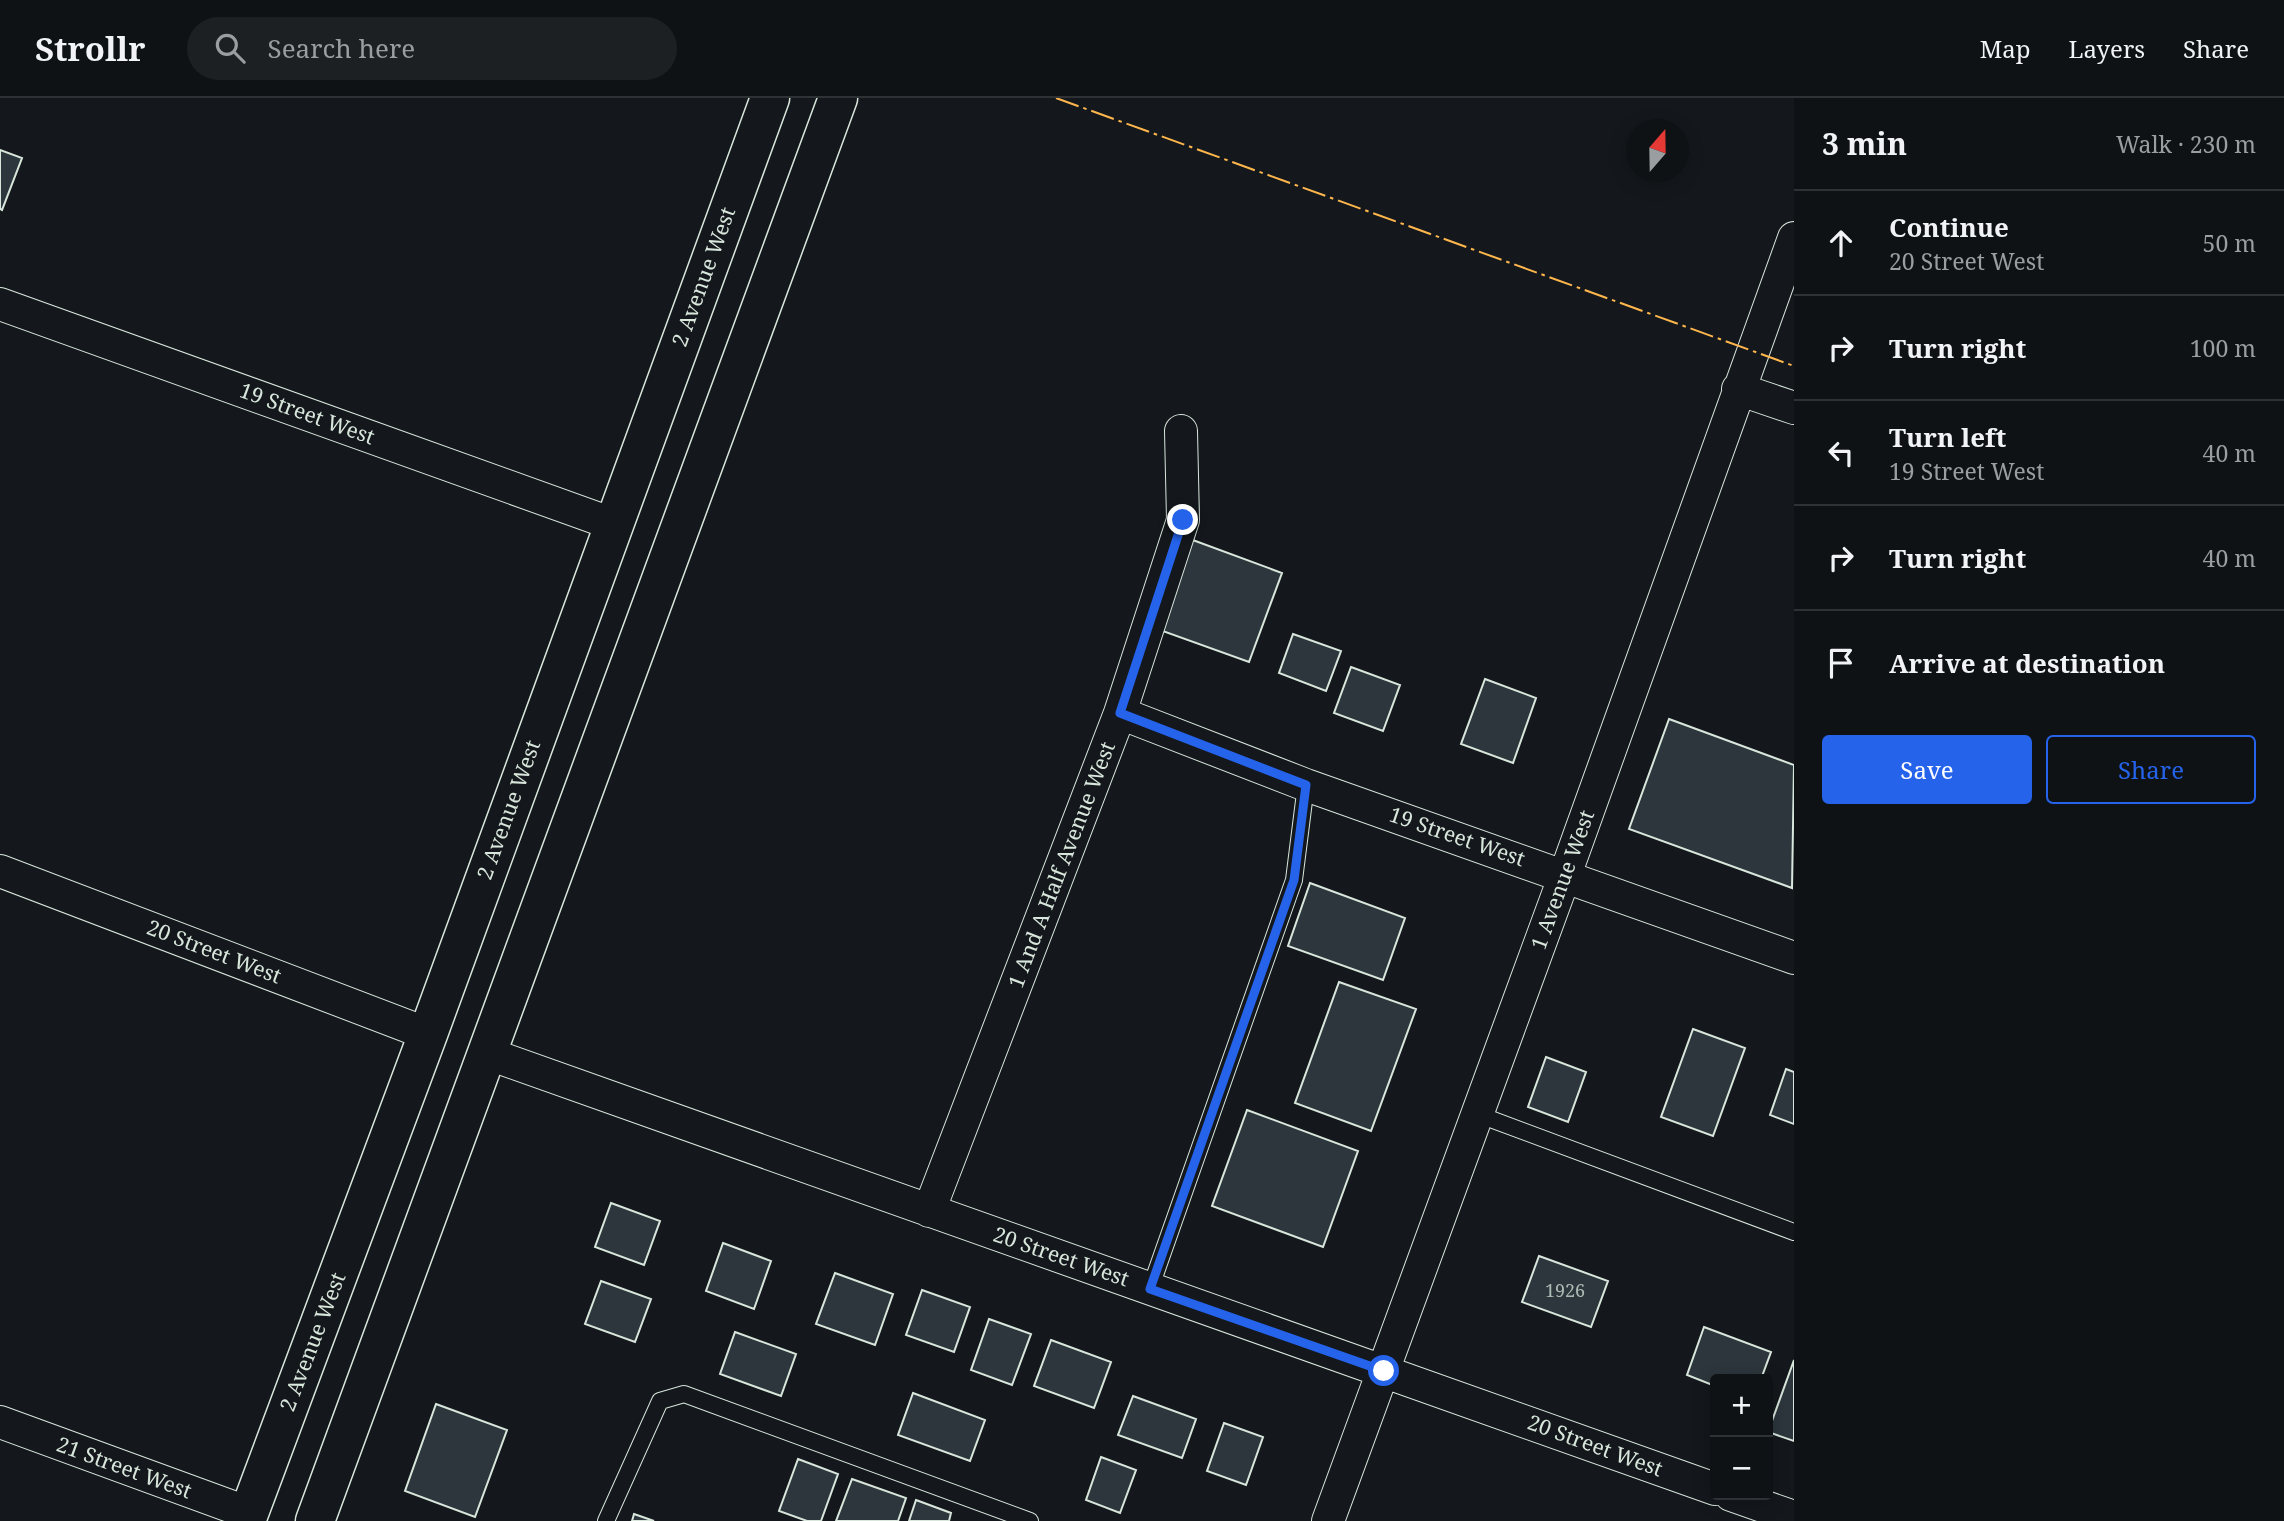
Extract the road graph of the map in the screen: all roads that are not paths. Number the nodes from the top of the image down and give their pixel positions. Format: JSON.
{"nodes":[{"id":1,"x":770,"y":98,"type":"edge"},
{"id":2,"x":838,"y":98,"type":"edge"},
{"id":3,"x":1794,"y":238,"type":"edge"},
{"id":4,"x":0,"y":304,"type":"edge"},
{"id":5,"x":1738,"y":389,"type":"junction"},
{"id":6,"x":1794,"y":408,"type":"edge"},
{"id":7,"x":1181,"y":431,"type":"dead end"},
{"id":8,"x":613,"y":524,"type":"junction"},
{"id":9,"x":1120,"y":713,"type":"junction"},
{"id":10,"x":1306,"y":785,"type":"junction"},
{"id":11,"x":0,"y":871,"type":"edge"},
{"id":12,"x":1565,"y":875,"type":"junction"},
{"id":13,"x":1794,"y":958,"type":"edge"},
{"id":14,"x":428,"y":1034,"type":"junction"},
{"id":15,"x":486,"y":1053,"type":"junction"},
{"id":16,"x":1477,"y":1115,"type":"junction"},
{"id":17,"x":929,"y":1211,"type":"junction"},
{"id":18,"x":1794,"y":1233,"type":"edge"},
{"id":19,"x":1150,"y":1289,"type":"junction"},
{"id":20,"x":1384,"y":1371,"type":"junction"},
{"id":21,"x":0,"y":1422,"type":"edge"},
{"id":22,"x":1710,"y":1487,"type":"edge"},
{"id":23,"x":1745,"y":1500,"type":"edge"},
{"id":24,"x":247,"y":1517,"type":"edge"},
{"id":25,"x":1794,"y":1517,"type":"edge"},
{"id":26,"x":315,"y":1521,"type":"edge"},
{"id":27,"x":606,"y":1521,"type":"edge"},
{"id":28,"x":1030,"y":1521,"type":"edge"},
{"id":29,"x":1328,"y":1521,"type":"edge"}],
"edges":[{"from":1,"to":8,"type":"highway","name":"2 Avenue West"},
{"from":2,"to":15,"type":"highway"},
{"from":3,"to":5,"type":"street","name":"1 Avenue West"},
{"from":4,"to":8,"type":"street","name":"19 Street West"},
{"from":5,"to":6,"type":"street"},
{"from":5,"to":12,"type":"street","name":"1 Avenue West"},
{"from":7,"to":9,"type":"street","name":"1 And A Half Avenue West"},
{"from":8,"to":14,"type":"highway","name":"2 Avenue West"},
{"from":9,"to":10,"type":"street","name":"19 Street West"},
{"from":9,"to":17,"type":"street","name":"1 And A Half Avenue West"},
{"from":10,"to":12,"type":"street","name":"19 Street West"},
{"from":10,"to":19,"type":"lane"},
{"from":11,"to":14,"type":"street","name":"20 Street West"},
{"from":12,"to":13,"type":"street","name":"19 Street West"},
{"from":12,"to":16,"type":"street","name":"1 Avenue West"},
{"from":14,"to":24,"type":"highway","name":"2 Avenue West"},
{"from":15,"to":17,"type":"street","name":"20 Street West"},
{"from":15,"to":26,"type":"highway"},
{"from":16,"to":18,"type":"lane"},
{"from":16,"to":20,"type":"street","name":"1 Avenue West"},
{"from":17,"to":19,"type":"street","name":"20 Street West"},
{"from":19,"to":20,"type":"street","name":"20 Street West"},
{"from":20,"to":22,"type":"street","name":"20 Street West"},
{"from":20,"to":29,"type":"street","name":"1 Avenue West"},
{"from":21,"to":24,"type":"street","name":"21 Street West"},
{"from":23,"to":25,"type":"street"},
{"from":27,"to":28,"type":"lane"}]}
